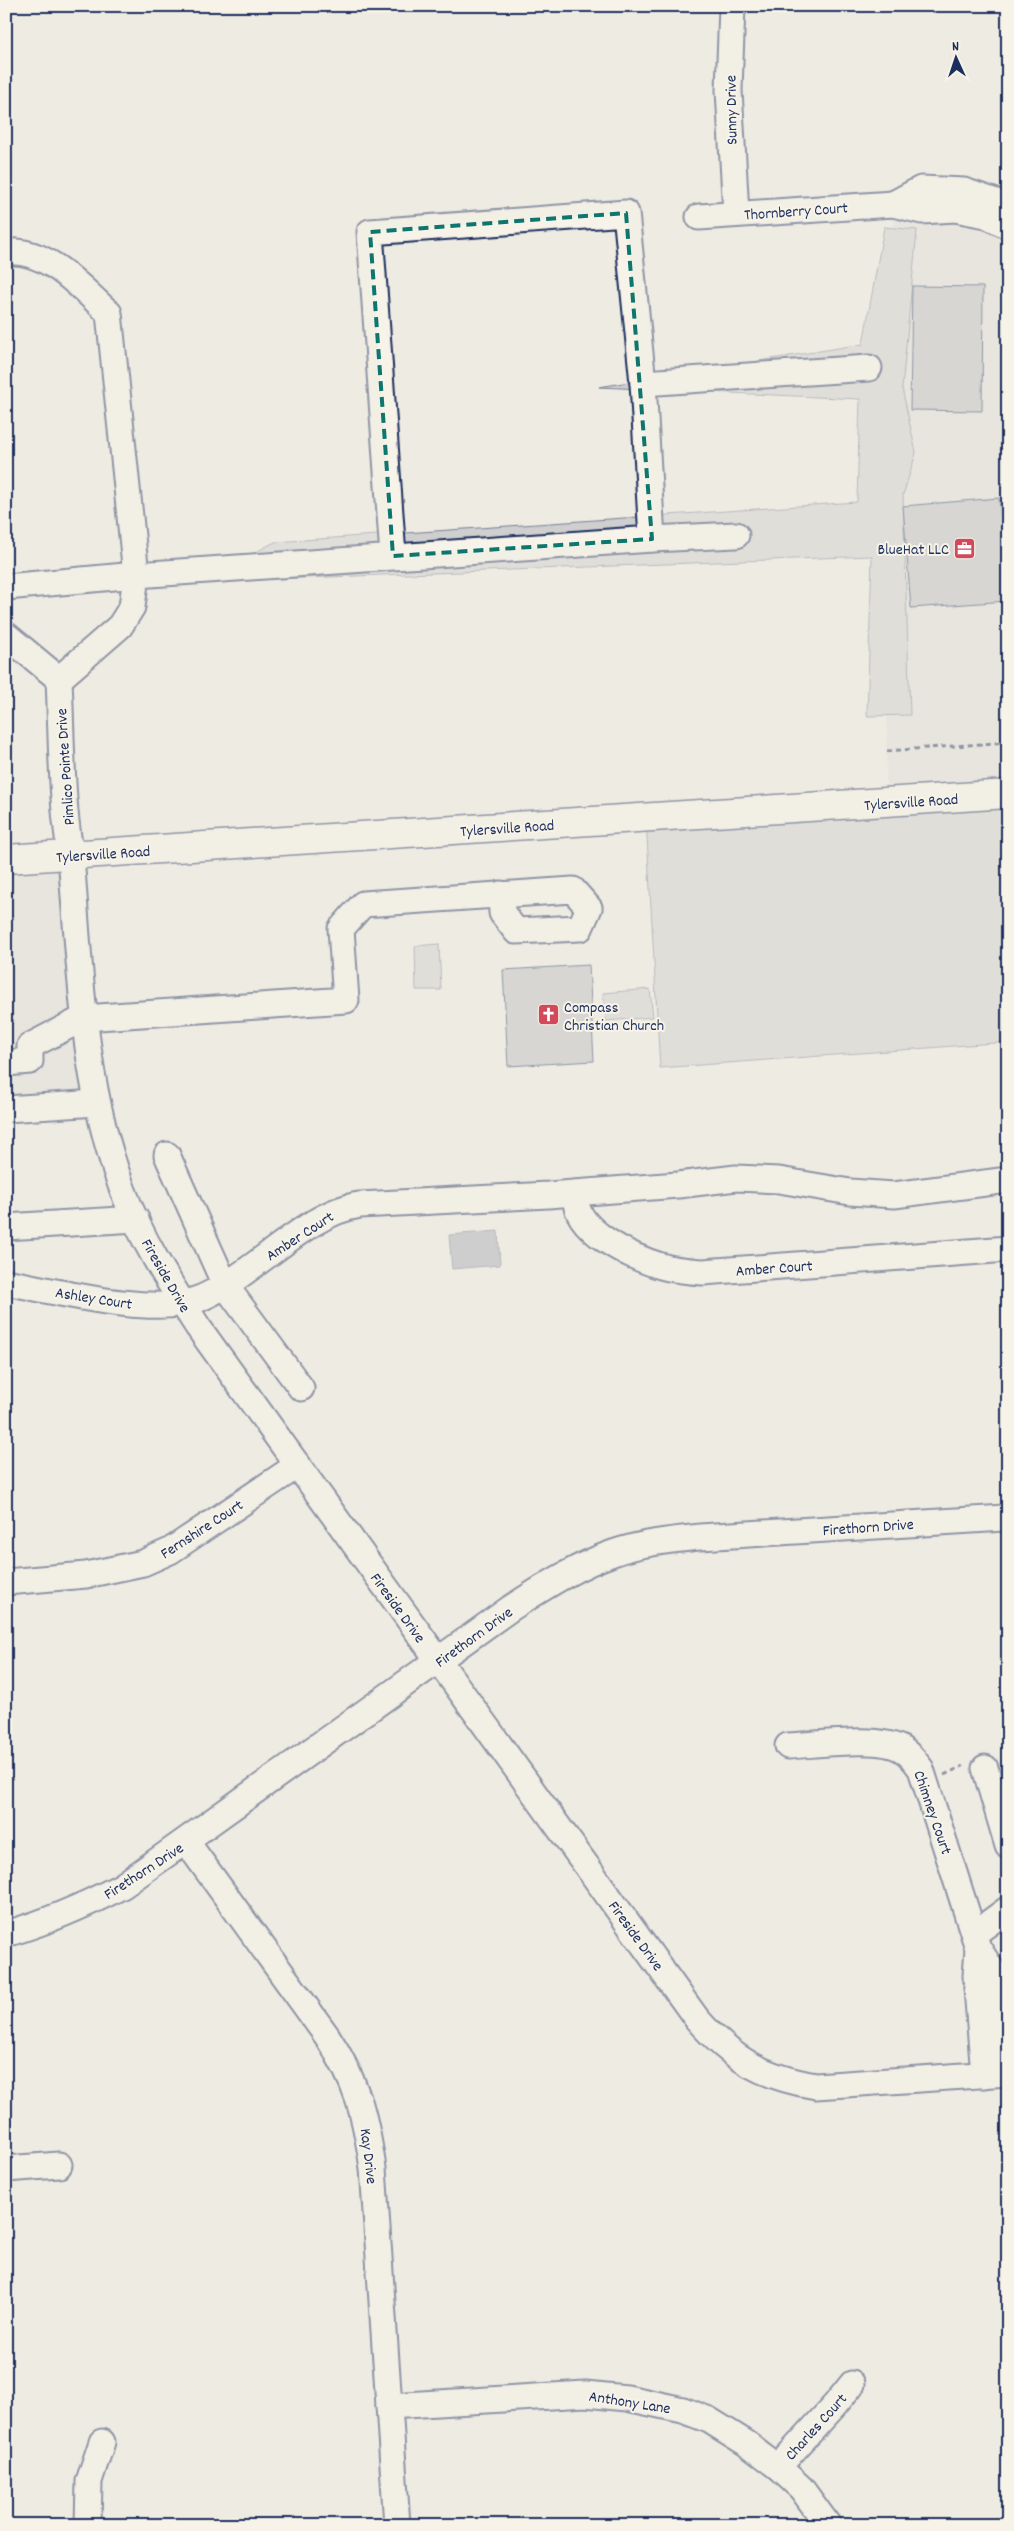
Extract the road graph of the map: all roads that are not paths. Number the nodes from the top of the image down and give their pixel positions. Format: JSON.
{"nodes":[{"id":1,"x":732,"y":6,"type":"edge"},
{"id":2,"x":893,"y":204,"type":"junction"},
{"id":3,"x":1008,"y":206,"type":"edge"},
{"id":4,"x":736,"y":214,"type":"junction"},
{"id":5,"x":699,"y":217,"type":"dead end"},
{"id":6,"x":1008,"y":226,"type":"edge"},
{"id":7,"x":6,"y":252,"type":"edge"},
{"id":8,"x":869,"y":368,"type":"dead end"},
{"id":9,"x":643,"y":383,"type":"junction"},
{"id":10,"x":736,"y":535,"type":"dead end"},
{"id":11,"x":652,"y":539,"type":"junction"},
{"id":12,"x":393,"y":556,"type":"junction"},
{"id":13,"x":136,"y":575,"type":"junction"},
{"id":14,"x":6,"y":587,"type":"edge"},
{"id":15,"x":6,"y":636,"type":"edge"},
{"id":16,"x":59,"y":679,"type":"junction"},
{"id":17,"x":1008,"y":794,"type":"edge"},
{"id":18,"x":72,"y":855,"type":"junction"},
{"id":19,"x":6,"y":859,"type":"edge"},
{"id":20,"x":501,"y":894,"type":"dead end"},
{"id":21,"x":84,"y":1018,"type":"junction"},
{"id":22,"x":6,"y":1063,"type":"edge"},
{"id":23,"x":97,"y":1103,"type":"junction"},
{"id":24,"x":6,"y":1109,"type":"edge"},
{"id":25,"x":167,"y":1155,"type":"dead end"},
{"id":26,"x":1008,"y":1180,"type":"edge"},
{"id":27,"x":576,"y":1193,"type":"junction"},
{"id":28,"x":136,"y":1219,"type":"junction"},
{"id":29,"x":6,"y":1227,"type":"edge"},
{"id":30,"x":1008,"y":1249,"type":"edge"},
{"id":31,"x":6,"y":1282,"type":"edge"},
{"id":32,"x":224,"y":1285,"type":"junction"},
{"id":33,"x":183,"y":1304,"type":"junction"},
{"id":34,"x":301,"y":1388,"type":"dead end"},
{"id":35,"x":298,"y":1465,"type":"junction"},
{"id":36,"x":1004,"y":1518,"type":"dead end"},
{"id":37,"x":6,"y":1582,"type":"edge"},
{"id":38,"x":438,"y":1662,"type":"junction"},
{"id":39,"x":788,"y":1746,"type":"dead end"},
{"id":40,"x":985,"y":1768,"type":"road end"},
{"id":41,"x":186,"y":1841,"type":"junction"},
{"id":42,"x":1008,"y":1846,"type":"edge"},
{"id":43,"x":1008,"y":1910,"type":"edge"},
{"id":44,"x":6,"y":1934,"type":"edge"},
{"id":45,"x":976,"y":1941,"type":"junction"},
{"id":46,"x":998,"y":2074,"type":"edge"},
{"id":47,"x":59,"y":2165,"type":"dead end"},
{"id":48,"x":6,"y":2169,"type":"edge"},
{"id":49,"x":852,"y":2384,"type":"dead end"},
{"id":50,"x":389,"y":2406,"type":"junction"},
{"id":51,"x":102,"y":2442,"type":"dead end"},
{"id":52,"x":778,"y":2468,"type":"junction"},
{"id":53,"x":88,"y":2525,"type":"edge"},
{"id":54,"x":397,"y":2525,"type":"edge"},
{"id":55,"x":828,"y":2525,"type":"edge"}],
"edges":[{"from":1,"to":4,"type":"street","name":"Sunny Drive"},
{"from":2,"to":3,"type":"street","name":"Thornberry Court"},
{"from":2,"to":4,"type":"street","name":"Thornberry Court"},
{"from":2,"to":6,"type":"street","name":"Thornberry Court"},
{"from":4,"to":5,"type":"street","name":"Thornberry Court"},
{"from":7,"to":13,"type":"street"},
{"from":8,"to":9,"type":"street"},
{"from":9,"to":11,"type":"street"},
{"from":9,"to":12,"type":"street"},
{"from":10,"to":11,"type":"street"},
{"from":11,"to":12,"type":"street"},
{"from":12,"to":13,"type":"street"},
{"from":13,"to":14,"type":"street"},
{"from":13,"to":16,"type":"street"},
{"from":15,"to":16,"type":"street"},
{"from":16,"to":18,"type":"street","name":"Pimlico Pointe Drive"},
{"from":17,"to":18,"type":"main road","name":"Tylersville Road"},
{"from":18,"to":19,"type":"main road","name":"Tylersville Road"},
{"from":18,"to":21,"type":"street","name":"Fireside Drive"},
{"from":20,"to":21,"type":"street"},
{"from":21,"to":22,"type":"street"},
{"from":21,"to":23,"type":"street","name":"Fireside Drive"},
{"from":23,"to":24,"type":"street"},
{"from":23,"to":28,"type":"street","name":"Fireside Drive"},
{"from":25,"to":32,"type":"street"},
{"from":26,"to":27,"type":"street","name":"Amber Court"},
{"from":27,"to":30,"type":"street","name":"Amber Court"},
{"from":27,"to":32,"type":"street","name":"Amber Court"},
{"from":28,"to":29,"type":"street"},
{"from":28,"to":33,"type":"street","name":"Fireside Drive"},
{"from":31,"to":33,"type":"street","name":"Ashley Court"},
{"from":32,"to":33,"type":"street","name":"Amber Court"},
{"from":32,"to":34,"type":"street"},
{"from":33,"to":35,"type":"street","name":"Fireside Drive"},
{"from":35,"to":37,"type":"street","name":"Fernshire Court"},
{"from":35,"to":38,"type":"street","name":"Fireside Drive"},
{"from":36,"to":38,"type":"street","name":"Firethorn Drive"},
{"from":38,"to":41,"type":"street","name":"Firethorn Drive"},
{"from":38,"to":46,"type":"street","name":"Fireside Drive"},
{"from":39,"to":45,"type":"street","name":"Chimney Court"},
{"from":40,"to":42,"type":"street"},
{"from":41,"to":44,"type":"street","name":"Firethorn Drive"},
{"from":41,"to":50,"type":"street","name":"Kay Drive"},
{"from":43,"to":45,"type":"street"},
{"from":45,"to":46,"type":"street","name":"Chimney Court"},
{"from":47,"to":48,"type":"street"},
{"from":49,"to":52,"type":"street","name":"Charles Court"},
{"from":50,"to":52,"type":"street","name":"Anthony Lane"},
{"from":50,"to":54,"type":"street","name":"Kay Drive"},
{"from":51,"to":53,"type":"street"},
{"from":52,"to":55,"type":"street","name":"Anthony Lane"}]}
